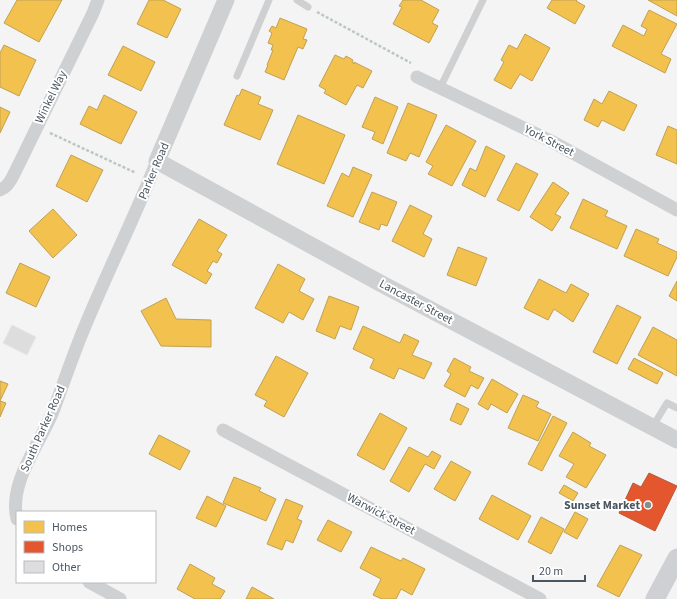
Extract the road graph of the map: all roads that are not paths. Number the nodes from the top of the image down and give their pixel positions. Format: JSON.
{"nodes":[{"id":1,"x":98,"y":0,"type":"edge"},
{"id":2,"x":226,"y":0,"type":"edge"},
{"id":3,"x":269,"y":0,"type":"edge"},
{"id":4,"x":297,"y":0,"type":"edge"},
{"id":5,"x":482,"y":0,"type":"edge"},
{"id":6,"x":308,"y":7,"type":"road end"},
{"id":7,"x":237,"y":76,"type":"dead end"},
{"id":8,"x":417,"y":77,"type":"road end"},
{"id":9,"x":440,"y":88,"type":"junction"},
{"id":10,"x":157,"y":161,"type":"junction"},
{"id":11,"x":0,"y":190,"type":"edge"},
{"id":12,"x":677,"y":210,"type":"edge"},
{"id":13,"x":79,"y":341,"type":"joint"},
{"id":14,"x":677,"y":408,"type":"edge"},
{"id":15,"x":653,"y":426,"type":"junction"},
{"id":16,"x":222,"y":430,"type":"dead end"},
{"id":17,"x":677,"y":440,"type":"edge"},
{"id":18,"x":16,"y":512,"type":"edge"},
{"id":19,"x":677,"y":558,"type":"edge"},
{"id":20,"x":91,"y":583,"type":"edge"},
{"id":21,"x":120,"y":599,"type":"edge"},
{"id":22,"x":540,"y":599,"type":"edge"},
{"id":23,"x":655,"y":599,"type":"edge"}],
"edges":[{"from":1,"to":11,"type":"street","name":"Winkel Way"},
{"from":2,"to":10,"type":"street","name":"Parker Road"},
{"from":3,"to":7,"type":"lane"},
{"from":4,"to":6,"type":"lane"},
{"from":5,"to":9,"type":"lane"},
{"from":8,"to":9,"type":"street","name":"York Street"},
{"from":9,"to":12,"type":"street","name":"York Street"},
{"from":10,"to":13,"type":"street","name":"Parker Road"},
{"from":10,"to":15,"type":"street","name":"Lancaster Street"},
{"from":13,"to":18,"type":"street","name":"South Parker Road"},
{"from":14,"to":15,"type":"lane"},
{"from":15,"to":17,"type":"street","name":"Lancaster Street"},
{"from":16,"to":22,"type":"street","name":"Warwick Street"},
{"from":19,"to":23,"type":"main road"},
{"from":20,"to":21,"type":"street"}]}
